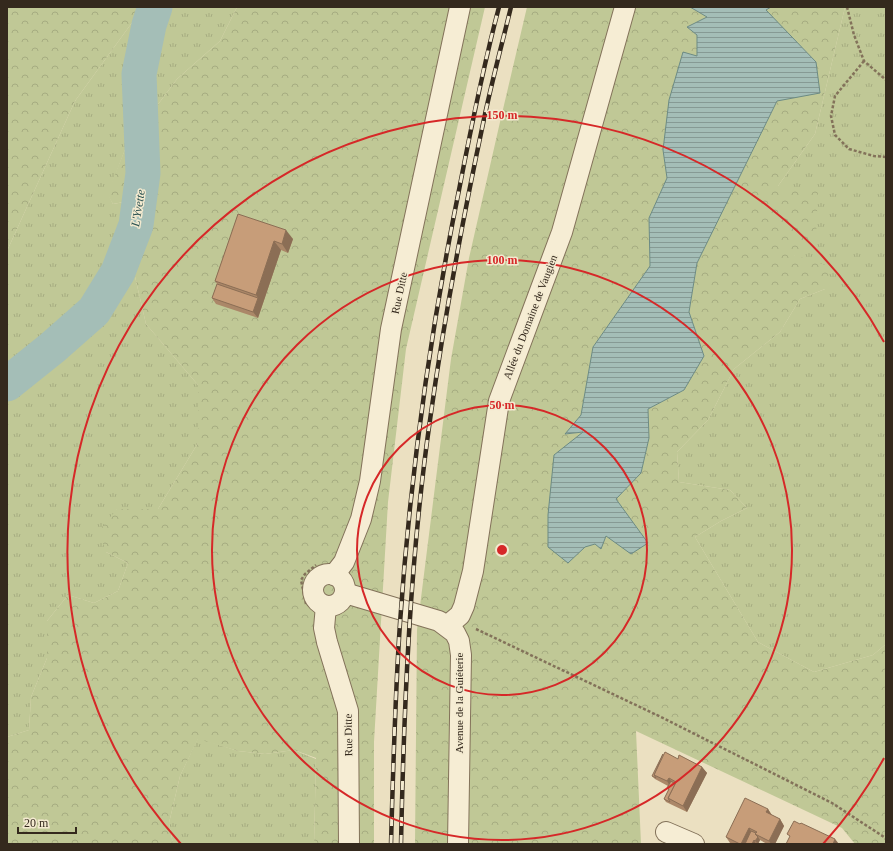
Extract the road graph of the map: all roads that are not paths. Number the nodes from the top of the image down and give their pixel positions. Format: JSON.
{"nodes":[{"id":1,"x":460,"y":7,"type":"edge"},
{"id":2,"x":625,"y":7,"type":"edge"},
{"id":3,"x":334,"y":575,"type":"junction"},
{"id":4,"x":345,"y":593,"type":"junction"},
{"id":5,"x":326,"y":606,"type":"junction"},
{"id":6,"x":452,"y":622,"type":"junction"},
{"id":7,"x":666,"y":832,"type":"dead end"},
{"id":8,"x":349,"y":844,"type":"edge"},
{"id":9,"x":458,"y":844,"type":"edge"},
{"id":10,"x":694,"y":844,"type":"edge"}],
"edges":[{"from":1,"to":3,"type":"street","name":"Rue Ditte"},
{"from":2,"to":6,"type":"street","name":"Allée du Domaine de Vaugien"},
{"from":3,"to":4,"type":"street"},
{"from":3,"to":5,"type":"street"},
{"from":4,"to":5,"type":"street"},
{"from":4,"to":6,"type":"street","name":"Avenue de la Guiéterie"},
{"from":5,"to":8,"type":"street","name":"Rue Ditte"},
{"from":6,"to":9,"type":"street","name":"Avenue de la Guiéterie"},
{"from":7,"to":10,"type":"street"}]}
